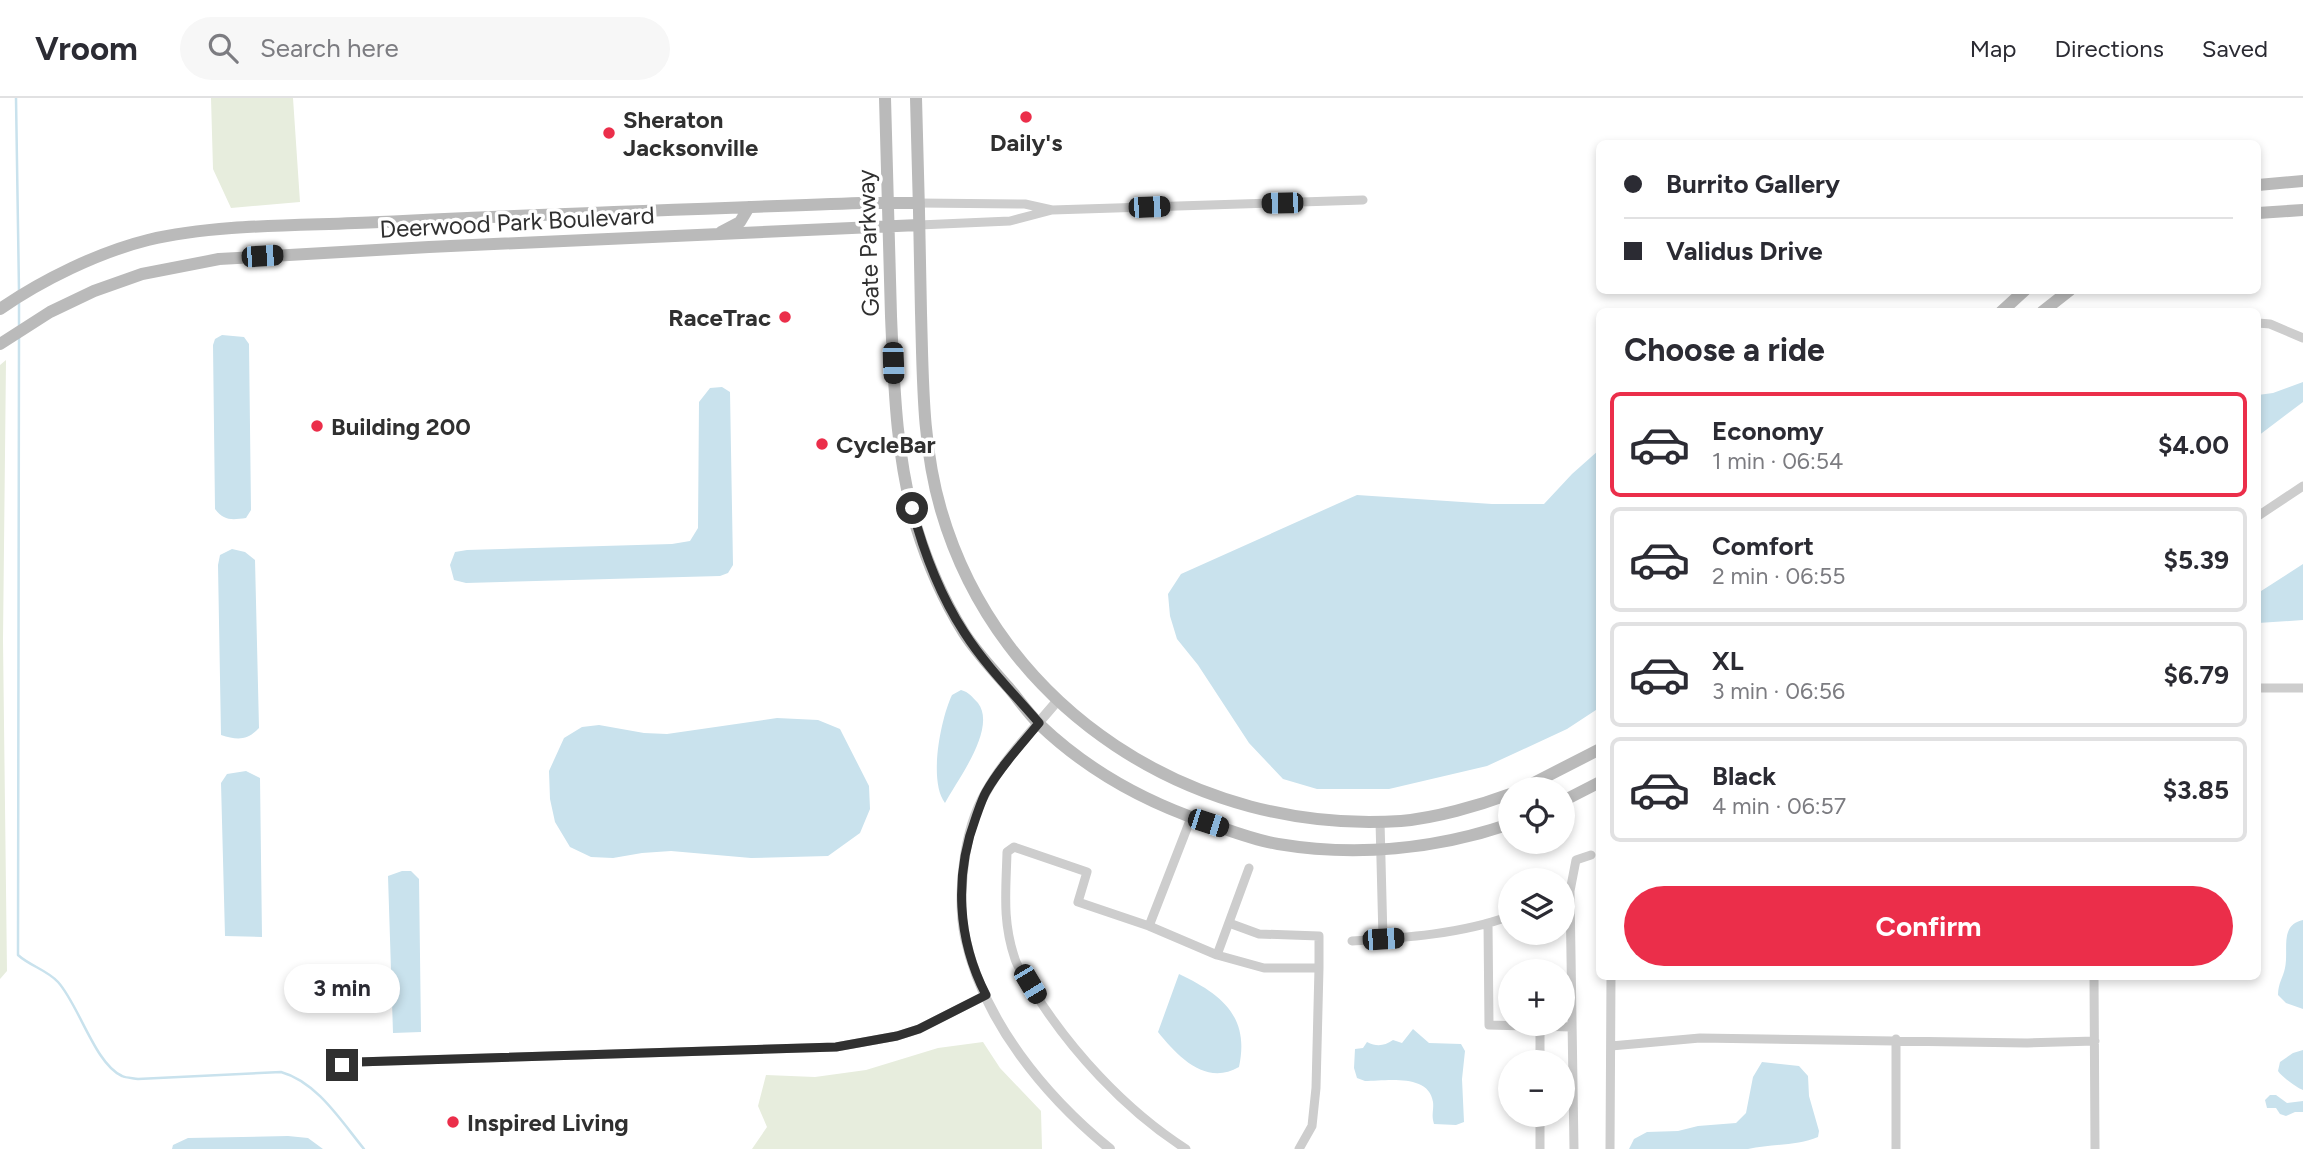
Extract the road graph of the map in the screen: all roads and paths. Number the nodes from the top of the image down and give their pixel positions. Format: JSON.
{"nodes":[{"id":1,"x":885,"y":98,"type":"edge"},
{"id":2,"x":916,"y":98,"type":"edge"},
{"id":3,"x":2303,"y":181,"type":"edge"},
{"id":4,"x":2261,"y":185,"type":"edge"},
{"id":5,"x":1363,"y":200,"type":"dead end"},
{"id":6,"x":888,"y":202,"type":"junction"},
{"id":7,"x":919,"y":203,"type":"junction"},
{"id":8,"x":749,"y":207,"type":"junction"},
{"id":9,"x":1052,"y":210,"type":"junction"},
{"id":10,"x":2303,"y":210,"type":"edge"},
{"id":11,"x":2261,"y":214,"type":"edge"},
{"id":12,"x":919,"y":225,"type":"junction"},
{"id":13,"x":888,"y":227,"type":"junction"},
{"id":14,"x":717,"y":234,"type":"junction"},
{"id":15,"x":2021,"y":294,"type":"edge"},
{"id":16,"x":2065,"y":294,"type":"edge"},
{"id":17,"x":2005,"y":308,"type":"edge"},
{"id":18,"x":2047,"y":308,"type":"edge"},
{"id":19,"x":0,"y":309,"type":"edge"},
{"id":20,"x":2261,"y":323,"type":"edge"},
{"id":21,"x":2303,"y":338,"type":"edge"},
{"id":22,"x":0,"y":344,"type":"edge"},
{"id":23,"x":2303,"y":486,"type":"edge"},
{"id":24,"x":2261,"y":514,"type":"edge"},
{"id":25,"x":2261,"y":688,"type":"edge"},
{"id":26,"x":2303,"y":688,"type":"edge"},
{"id":27,"x":1058,"y":700,"type":"junction"},
{"id":28,"x":1039,"y":723,"type":"junction"},
{"id":29,"x":1596,"y":751,"type":"edge"},
{"id":30,"x":1545,"y":777,"type":"edge"},
{"id":31,"x":1596,"y":784,"type":"edge"},
{"id":32,"x":1575,"y":795,"type":"edge"},
{"id":33,"x":1498,"y":798,"type":"edge"},
{"id":34,"x":1191,"y":818,"type":"junction"},
{"id":35,"x":1380,"y":821,"type":"junction"},
{"id":36,"x":1498,"y":828,"type":"edge"},
{"id":37,"x":1381,"y":849,"type":"junction"},
{"id":38,"x":1591,"y":855,"type":"dead end"},
{"id":39,"x":1249,"y":868,"type":"dead end"},
{"id":40,"x":1574,"y":868,"type":"edge"},
{"id":41,"x":1498,"y":919,"type":"edge"},
{"id":42,"x":1488,"y":922,"type":"junction"},
{"id":43,"x":1229,"y":923,"type":"junction"},
{"id":44,"x":1149,"y":926,"type":"junction"},
{"id":45,"x":1383,"y":939,"type":"junction"},
{"id":46,"x":1352,"y":941,"type":"dead end"},
{"id":47,"x":1217,"y":955,"type":"junction"},
{"id":48,"x":1319,"y":968,"type":"junction"},
{"id":49,"x":1611,"y":980,"type":"edge"},
{"id":50,"x":2094,"y":980,"type":"edge"},
{"id":51,"x":986,"y":995,"type":"junction"},
{"id":52,"x":1498,"y":1026,"type":"edge"},
{"id":53,"x":1572,"y":1036,"type":"edge"},
{"id":54,"x":1896,"y":1039,"type":"junction"},
{"id":55,"x":2095,"y":1041,"type":"junction"},
{"id":56,"x":1611,"y":1046,"type":"junction"},
{"id":57,"x":335,"y":1072,"type":"dead end"},
{"id":58,"x":1540,"y":1127,"type":"edge"},
{"id":59,"x":1110,"y":1149,"type":"edge"},
{"id":60,"x":1186,"y":1149,"type":"edge"},
{"id":61,"x":1299,"y":1149,"type":"edge"},
{"id":62,"x":1540,"y":1149,"type":"edge"},
{"id":63,"x":1574,"y":1149,"type":"edge"},
{"id":64,"x":1610,"y":1149,"type":"edge"},
{"id":65,"x":1896,"y":1149,"type":"edge"},
{"id":66,"x":2095,"y":1149,"type":"edge"}],
"edges":[{"from":1,"to":6,"type":"main road","name":"Gate Parkway"},
{"from":2,"to":7,"type":"main road","name":"Gate Parkway"},
{"from":3,"to":4,"type":"main road"},
{"from":5,"to":9,"type":"street","name":"Deerwood Park Boulevard"},
{"from":6,"to":7,"type":"main road","name":"Deerwood Park Boulevard"},
{"from":6,"to":8,"type":"main road","name":"Deerwood Park Boulevard"},
{"from":6,"to":13,"type":"main road","name":"Gate Parkway"},
{"from":7,"to":9,"type":"street","name":"Deerwood Park Boulevard"},
{"from":7,"to":12,"type":"main road","name":"Gate Parkway"},
{"from":8,"to":14,"type":"main road"},
{"from":8,"to":19,"type":"main road","name":"Deerwood Park Boulevard"},
{"from":9,"to":12,"type":"street","name":"Deerwood Park Boulevard"},
{"from":10,"to":11,"type":"main road"},
{"from":12,"to":13,"type":"main road","name":"Deerwood Park Boulevard"},
{"from":12,"to":27,"type":"main road","name":"Gate Parkway"},
{"from":13,"to":14,"type":"main road","name":"Deerwood Park Boulevard"},
{"from":13,"to":28,"type":"main road","name":"Gate Parkway"},
{"from":14,"to":22,"type":"main road","name":"Deerwood Park Boulevard"},
{"from":15,"to":17,"type":"main road"},
{"from":16,"to":18,"type":"main road"},
{"from":20,"to":21,"type":"street"},
{"from":23,"to":24,"type":"street"},
{"from":25,"to":26,"type":"street"},
{"from":27,"to":28,"type":"street"},
{"from":27,"to":35,"type":"main road","name":"Gate Parkway"},
{"from":28,"to":34,"type":"main road","name":"Gate Parkway"},
{"from":28,"to":51,"type":"street"},
{"from":29,"to":30,"type":"main road"},
{"from":31,"to":32,"type":"main road"},
{"from":33,"to":35,"type":"main road","name":"Gate Parkway"},
{"from":34,"to":37,"type":"main road","name":"Gate Parkway"},
{"from":34,"to":44,"type":"street"},
{"from":35,"to":37,"type":"street"},
{"from":36,"to":37,"type":"main road","name":"Gate Parkway"},
{"from":37,"to":45,"type":"street"},
{"from":38,"to":40,"type":"street"},
{"from":39,"to":43,"type":"street"},
{"from":41,"to":42,"type":"street"},
{"from":42,"to":45,"type":"street"},
{"from":42,"to":52,"type":"street"},
{"from":43,"to":47,"type":"street"},
{"from":43,"to":48,"type":"street"},
{"from":44,"to":47,"type":"street"},
{"from":44,"to":60,"type":"street"},
{"from":45,"to":46,"type":"street"},
{"from":47,"to":48,"type":"street"},
{"from":48,"to":61,"type":"street"},
{"from":49,"to":56,"type":"street"},
{"from":50,"to":55,"type":"street"},
{"from":51,"to":57,"type":"street"},
{"from":51,"to":59,"type":"street"},
{"from":53,"to":63,"type":"street"},
{"from":54,"to":55,"type":"street"},
{"from":54,"to":56,"type":"street"},
{"from":54,"to":65,"type":"street"},
{"from":55,"to":66,"type":"street"},
{"from":56,"to":64,"type":"street"},
{"from":58,"to":62,"type":"street"}]}
